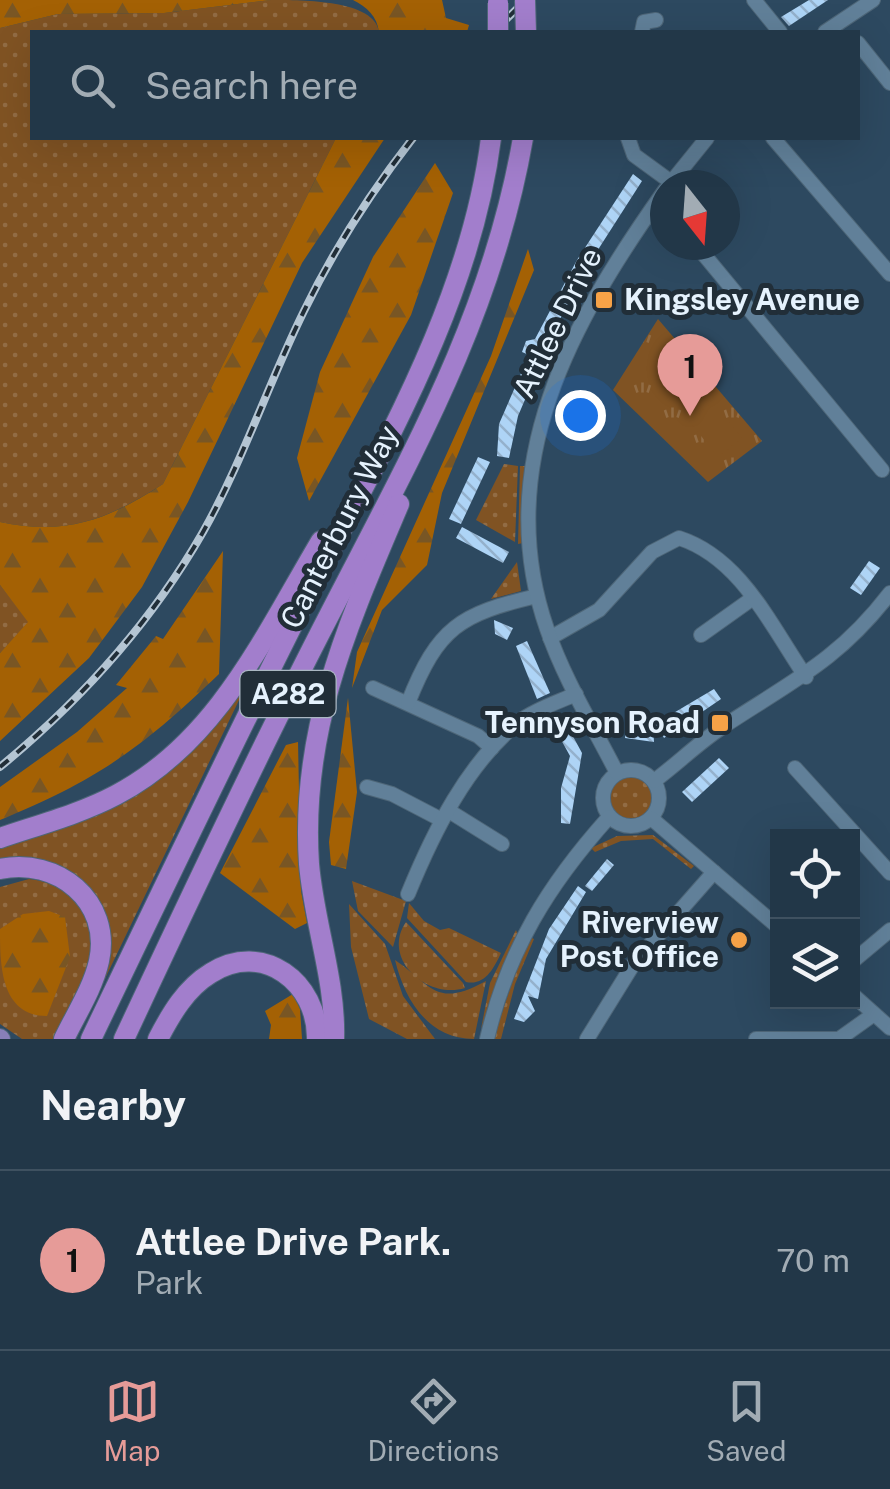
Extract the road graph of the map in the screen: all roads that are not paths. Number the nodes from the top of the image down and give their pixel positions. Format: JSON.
{"nodes":[{"id":1,"x":525,"y":0,"type":"edge"},
{"id":2,"x":754,"y":0,"type":"edge"},
{"id":3,"x":869,"y":1,"type":"edge"},
{"id":4,"x":498,"y":2,"type":"edge"},
{"id":5,"x":656,"y":20,"type":"dead end"},
{"id":6,"x":845,"y":27,"type":"edge"},
{"id":7,"x":498,"y":30,"type":"edge"},
{"id":8,"x":526,"y":30,"type":"edge"},
{"id":9,"x":642,"y":30,"type":"edge"},
{"id":10,"x":778,"y":30,"type":"edge"},
{"id":11,"x":860,"y":45,"type":"edge"},
{"id":12,"x":890,"y":83,"type":"edge"},
{"id":13,"x":491,"y":140,"type":"edge"},
{"id":14,"x":522,"y":140,"type":"edge"},
{"id":15,"x":629,"y":140,"type":"edge"},
{"id":16,"x":706,"y":140,"type":"edge"},
{"id":17,"x":775,"y":140,"type":"edge"},
{"id":18,"x":683,"y":170,"type":"edge"},
{"id":19,"x":650,"y":175,"type":"edge"},
{"id":20,"x":650,"y":217,"type":"edge"},
{"id":21,"x":708,"y":260,"type":"edge"},
{"id":22,"x":890,"y":274,"type":"edge"},
{"id":23,"x":462,"y":354,"type":"junction"},
{"id":24,"x":407,"y":398,"type":"junction"},
{"id":25,"x":882,"y":470,"type":"dead end"},
{"id":26,"x":890,"y":593,"type":"edge"},
{"id":27,"x":537,"y":596,"type":"junction"},
{"id":28,"x":752,"y":598,"type":"junction"},
{"id":29,"x":701,"y":635,"type":"dead end"},
{"id":30,"x":550,"y":638,"type":"junction"},
{"id":31,"x":806,"y":677,"type":"junction"},
{"id":32,"x":373,"y":688,"type":"dead end"},
{"id":33,"x":576,"y":694,"type":"junction"},
{"id":34,"x":408,"y":703,"type":"junction"},
{"id":35,"x":492,"y":748,"type":"junction"},
{"id":36,"x":795,"y":768,"type":"dead end"},
{"id":37,"x":618,"y":773,"type":"junction"},
{"id":38,"x":654,"y":781,"type":"junction"},
{"id":39,"x":367,"y":787,"type":"dead end"},
{"id":40,"x":445,"y":815,"type":"junction"},
{"id":41,"x":609,"y":818,"type":"junction"},
{"id":42,"x":651,"y":818,"type":"junction"},
{"id":43,"x":0,"y":838,"type":"edge"},
{"id":44,"x":502,"y":844,"type":"dead end"},
{"id":45,"x":0,"y":869,"type":"edge"},
{"id":46,"x":714,"y":872,"type":"junction"},
{"id":47,"x":890,"y":872,"type":"edge"},
{"id":48,"x":408,"y":894,"type":"dead end"},
{"id":49,"x":770,"y":920,"type":"edge"},
{"id":50,"x":890,"y":930,"type":"edge"},
{"id":51,"x":860,"y":955,"type":"edge"},
{"id":52,"x":860,"y":1001,"type":"edge"},
{"id":53,"x":874,"y":1014,"type":"junction"},
{"id":54,"x":890,"y":1028,"type":"edge"},
{"id":55,"x":593,"y":1038,"type":"edge"},
{"id":56,"x":790,"y":1038,"type":"edge"},
{"id":57,"x":64,"y":1039,"type":"edge"},
{"id":58,"x":91,"y":1039,"type":"edge"},
{"id":59,"x":124,"y":1039,"type":"edge"},
{"id":60,"x":158,"y":1039,"type":"edge"},
{"id":61,"x":317,"y":1039,"type":"edge"},
{"id":62,"x":334,"y":1039,"type":"edge"},
{"id":63,"x":487,"y":1039,"type":"edge"},
{"id":64,"x":756,"y":1039,"type":"edge"},
{"id":65,"x":838,"y":1039,"type":"edge"}],
"edges":[{"from":1,"to":8,"type":"highway","bridge":true},
{"from":2,"to":10,"type":"street"},
{"from":3,"to":6,"type":"street"},
{"from":4,"to":7,"type":"highway","bridge":true},
{"from":5,"to":9,"type":"street"},
{"from":11,"to":12,"type":"street"},
{"from":13,"to":24,"type":"highway","name":"Canterbury Way","number":"A282"},
{"from":14,"to":23,"type":"highway","name":"Canterbury Way","number":"A282"},
{"from":15,"to":19,"type":"street"},
{"from":16,"to":18,"type":"street","name":"Attlee Drive"},
{"from":17,"to":22,"type":"street"},
{"from":20,"to":27,"type":"street","name":"Attlee Drive"},
{"from":21,"to":25,"type":"street"},
{"from":23,"to":59,"type":"highway","name":"Canterbury Way","number":"A282"},
{"from":23,"to":62,"type":"highway","number":"A282"},
{"from":24,"to":43,"type":"highway","number":"A282"},
{"from":24,"to":58,"type":"highway","name":"Canterbury Way","number":"A282"},
{"from":26,"to":31,"type":"street"},
{"from":27,"to":30,"type":"street","name":"Attlee Drive"},
{"from":27,"to":34,"type":"street"},
{"from":28,"to":29,"type":"street"},
{"from":28,"to":30,"type":"street"},
{"from":28,"to":31,"type":"street"},
{"from":30,"to":33,"type":"street","name":"Attlee Drive"},
{"from":31,"to":38,"type":"street"},
{"from":32,"to":34,"type":"street"},
{"from":33,"to":35,"type":"street"},
{"from":33,"to":37,"type":"street","name":"Attlee Drive"},
{"from":34,"to":35,"type":"street"},
{"from":35,"to":40,"type":"street"},
{"from":36,"to":47,"type":"street"},
{"from":37,"to":38,"type":"street"},
{"from":37,"to":41,"type":"street"},
{"from":38,"to":42,"type":"street"},
{"from":39,"to":40,"type":"street"},
{"from":40,"to":44,"type":"street"},
{"from":40,"to":48,"type":"street"},
{"from":41,"to":42,"type":"street"},
{"from":41,"to":63,"type":"street"},
{"from":42,"to":46,"type":"street"},
{"from":45,"to":57,"type":"highway"},
{"from":46,"to":49,"type":"street"},
{"from":46,"to":55,"type":"street"},
{"from":50,"to":51,"type":"street"},
{"from":52,"to":53,"type":"street"},
{"from":53,"to":54,"type":"street"},
{"from":53,"to":65,"type":"street"},
{"from":56,"to":64,"type":"street"},
{"from":56,"to":65,"type":"street"},
{"from":60,"to":61,"type":"highway"}]}
